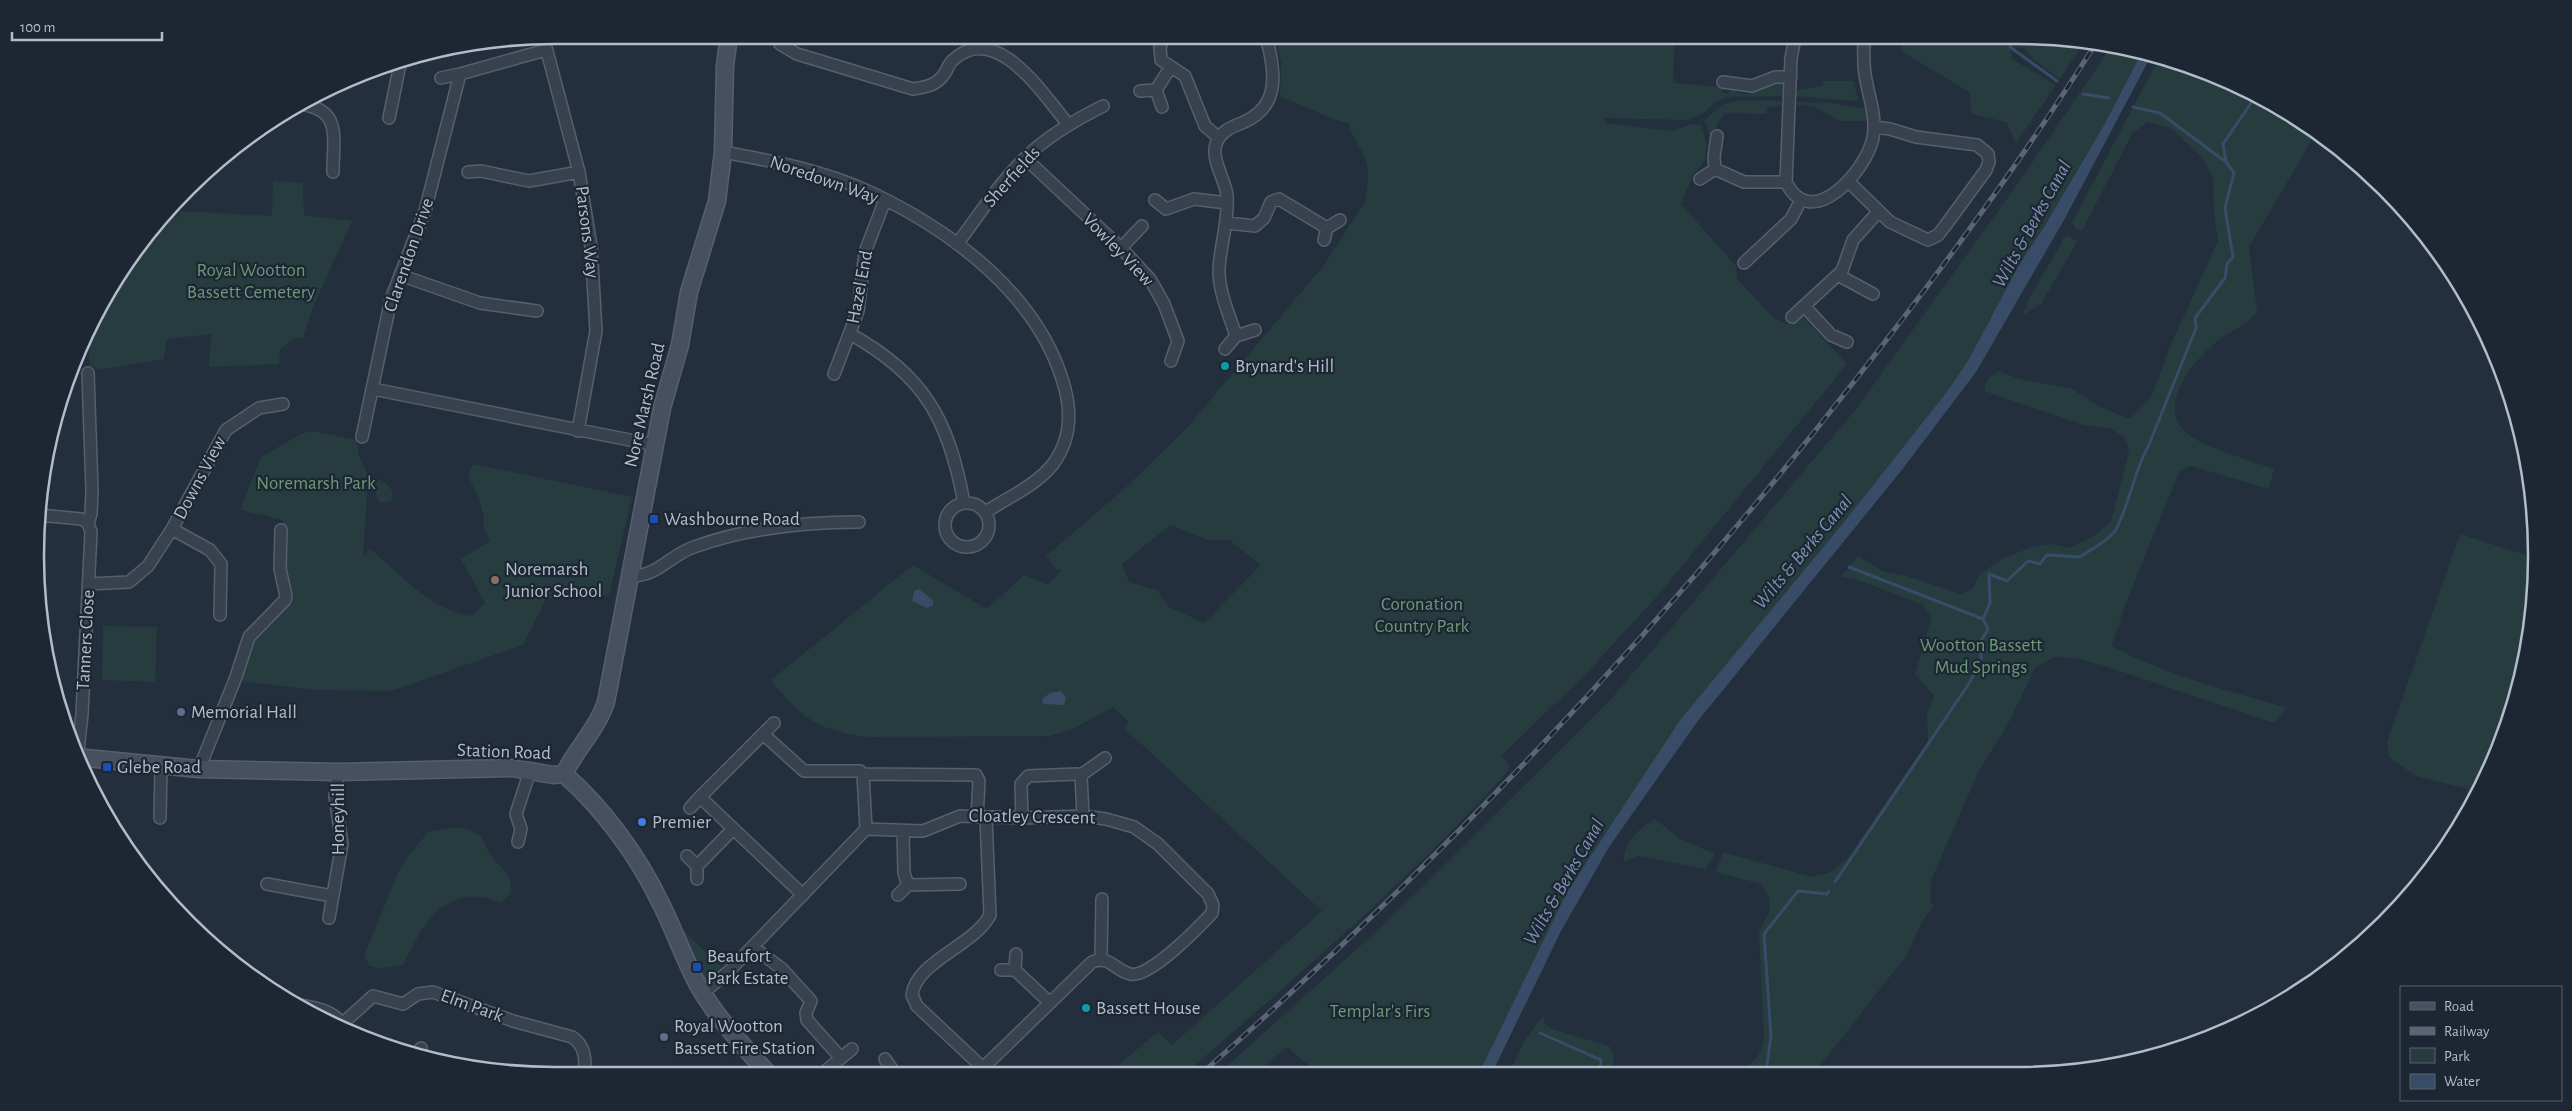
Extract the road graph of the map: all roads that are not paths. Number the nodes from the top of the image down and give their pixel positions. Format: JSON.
{"nodes":[{"id":1,"x":545,"y":44,"type":"edge"},
{"id":2,"x":728,"y":44,"type":"edge"},
{"id":3,"x":780,"y":44,"type":"dead end"},
{"id":4,"x":1161,"y":44,"type":"edge"},
{"id":5,"x":1268,"y":44,"type":"edge"},
{"id":6,"x":1794,"y":44,"type":"edge"},
{"id":7,"x":1864,"y":44,"type":"edge"},
{"id":8,"x":546,"y":50,"type":"junction"},
{"id":9,"x":399,"y":68,"type":"edge"},
{"id":10,"x":1170,"y":68,"type":"junction"},
{"id":11,"x":460,"y":74,"type":"junction"},
{"id":12,"x":1791,"y":77,"type":"junction"},
{"id":13,"x":441,"y":78,"type":"dead end"},
{"id":14,"x":1723,"y":82,"type":"dead end"},
{"id":15,"x":1156,"y":90,"type":"junction"},
{"id":16,"x":1140,"y":91,"type":"dead end"},
{"id":17,"x":312,"y":106,"type":"edge"},
{"id":18,"x":1102,"y":106,"type":"dead end"},
{"id":19,"x":1162,"y":107,"type":"dead end"},
{"id":20,"x":389,"y":118,"type":"dead end"},
{"id":21,"x":1068,"y":124,"type":"junction"},
{"id":22,"x":1874,"y":127,"type":"junction"},
{"id":23,"x":1717,"y":136,"type":"dead end"},
{"id":24,"x":1219,"y":138,"type":"junction"},
{"id":25,"x":723,"y":152,"type":"junction"},
{"id":26,"x":1024,"y":158,"type":"junction"},
{"id":27,"x":1715,"y":169,"type":"junction"},
{"id":28,"x":333,"y":172,"type":"dead end"},
{"id":29,"x":468,"y":172,"type":"dead end"},
{"id":30,"x":579,"y":172,"type":"junction"},
{"id":31,"x":1700,"y":179,"type":"dead end"},
{"id":32,"x":1786,"y":182,"type":"junction"},
{"id":33,"x":1849,"y":182,"type":"junction"},
{"id":34,"x":885,"y":200,"type":"junction"},
{"id":35,"x":1155,"y":200,"type":"dead end"},
{"id":36,"x":1801,"y":200,"type":"junction"},
{"id":37,"x":1227,"y":202,"type":"junction"},
{"id":38,"x":1878,"y":212,"type":"junction"},
{"id":39,"x":1340,"y":220,"type":"dead end"},
{"id":40,"x":1227,"y":223,"type":"junction"},
{"id":41,"x":1142,"y":226,"type":"dead end"},
{"id":42,"x":1327,"y":228,"type":"junction"},
{"id":43,"x":1324,"y":240,"type":"dead end"},
{"id":44,"x":957,"y":244,"type":"junction"},
{"id":45,"x":1121,"y":248,"type":"junction"},
{"id":46,"x":1744,"y":263,"type":"dead end"},
{"id":47,"x":1838,"y":275,"type":"junction"},
{"id":48,"x":400,"y":276,"type":"junction"},
{"id":49,"x":1873,"y":294,"type":"dead end"},
{"id":50,"x":1804,"y":306,"type":"junction"},
{"id":51,"x":537,"y":312,"type":"dead end"},
{"id":52,"x":1792,"y":317,"type":"dead end"},
{"id":53,"x":1255,"y":330,"type":"dead end"},
{"id":54,"x":850,"y":334,"type":"junction"},
{"id":55,"x":1236,"y":336,"type":"junction"},
{"id":56,"x":1847,"y":342,"type":"dead end"},
{"id":57,"x":1225,"y":349,"type":"dead end"},
{"id":58,"x":1171,"y":361,"type":"dead end"},
{"id":59,"x":88,"y":373,"type":"dead end"},
{"id":60,"x":834,"y":374,"type":"dead end"},
{"id":61,"x":373,"y":389,"type":"junction"},
{"id":62,"x":283,"y":404,"type":"dead end"},
{"id":63,"x":578,"y":431,"type":"junction"},
{"id":64,"x":362,"y":437,"type":"dead end"},
{"id":65,"x":655,"y":445,"type":"junction"},
{"id":66,"x":964,"y":503,"type":"junction"},
{"id":67,"x":986,"y":512,"type":"junction"},
{"id":68,"x":46,"y":516,"type":"edge"},
{"id":69,"x":859,"y":522,"type":"dead end"},
{"id":70,"x":88,"y":523,"type":"junction"},
{"id":71,"x":172,"y":529,"type":"junction"},
{"id":72,"x":281,"y":530,"type":"dead end"},
{"id":73,"x":629,"y":576,"type":"junction"},
{"id":74,"x":88,"y":584,"type":"junction"},
{"id":75,"x":220,"y":615,"type":"dead end"},
{"id":76,"x":774,"y":723,"type":"dead end"},
{"id":77,"x":763,"y":734,"type":"junction"},
{"id":78,"x":79,"y":741,"type":"edge"},
{"id":79,"x":1105,"y":758,"type":"dead end"},
{"id":80,"x":87,"y":759,"type":"edge"},
{"id":81,"x":976,"y":763,"type":"dead end"},
{"id":82,"x":161,"y":766,"type":"junction"},
{"id":83,"x":199,"y":770,"type":"junction"},
{"id":84,"x":530,"y":771,"type":"junction"},
{"id":85,"x":338,"y":772,"type":"junction"},
{"id":86,"x":564,"y":774,"type":"junction"},
{"id":87,"x":863,"y":774,"type":"junction"},
{"id":88,"x":976,"y":775,"type":"junction"},
{"id":89,"x":1081,"y":775,"type":"junction"},
{"id":90,"x":700,"y":797,"type":"junction"},
{"id":91,"x":690,"y":808,"type":"dead end"},
{"id":92,"x":1083,"y":816,"type":"junction"},
{"id":93,"x":982,"y":817,"type":"junction"},
{"id":94,"x":160,"y":818,"type":"dead end"},
{"id":95,"x":1022,"y":818,"type":"junction"},
{"id":96,"x":733,"y":829,"type":"junction"},
{"id":97,"x":866,"y":829,"type":"junction"},
{"id":98,"x":903,"y":831,"type":"junction"},
{"id":99,"x":518,"y":842,"type":"dead end"},
{"id":100,"x":687,"y":856,"type":"dead end"},
{"id":101,"x":697,"y":866,"type":"junction"},
{"id":102,"x":697,"y":879,"type":"dead end"},
{"id":103,"x":267,"y":884,"type":"dead end"},
{"id":104,"x":960,"y":884,"type":"dead end"},
{"id":105,"x":908,"y":885,"type":"junction"},
{"id":106,"x":803,"y":894,"type":"junction"},
{"id":107,"x":898,"y":895,"type":"dead end"},
{"id":108,"x":332,"y":896,"type":"junction"},
{"id":109,"x":1102,"y":899,"type":"dead end"},
{"id":110,"x":329,"y":918,"type":"dead end"},
{"id":111,"x":753,"y":947,"type":"junction"},
{"id":112,"x":1016,"y":954,"type":"dead end"},
{"id":113,"x":1102,"y":959,"type":"junction"},
{"id":114,"x":1002,"y":970,"type":"dead end"},
{"id":115,"x":1015,"y":970,"type":"junction"},
{"id":116,"x":703,"y":993,"type":"junction"},
{"id":117,"x":1050,"y":1003,"type":"junction"},
{"id":118,"x":347,"y":1022,"type":"edge"},
{"id":119,"x":852,"y":1049,"type":"dead end"},
{"id":120,"x":842,"y":1058,"type":"junction"},
{"id":121,"x":885,"y":1059,"type":"dead end"},
{"id":122,"x":584,"y":1067,"type":"edge"},
{"id":123,"x":762,"y":1067,"type":"edge"},
{"id":124,"x":831,"y":1067,"type":"edge"},
{"id":125,"x":890,"y":1067,"type":"edge"},
{"id":126,"x":977,"y":1067,"type":"edge"},
{"id":127,"x":987,"y":1067,"type":"edge"}],
"edges":[{"from":1,"to":8,"type":"street","name":"Parsons Way"},
{"from":2,"to":25,"type":"street","name":"Nore Marsh Road"},
{"from":3,"to":21,"type":"street"},
{"from":4,"to":10,"type":"street"},
{"from":5,"to":24,"type":"street"},
{"from":6,"to":12,"type":"street"},
{"from":7,"to":22,"type":"street"},
{"from":8,"to":11,"type":"street"},
{"from":8,"to":30,"type":"street","name":"Parsons Way"},
{"from":9,"to":20,"type":"street"},
{"from":10,"to":15,"type":"street"},
{"from":10,"to":24,"type":"street"},
{"from":11,"to":13,"type":"street"},
{"from":11,"to":48,"type":"street","name":"Clarendon Drive"},
{"from":12,"to":14,"type":"street"},
{"from":12,"to":32,"type":"street"},
{"from":15,"to":16,"type":"street"},
{"from":15,"to":19,"type":"street"},
{"from":17,"to":28,"type":"street"},
{"from":18,"to":21,"type":"street","name":"Sherfields"},
{"from":21,"to":26,"type":"street","name":"Sherfields"},
{"from":22,"to":33,"type":"street"},
{"from":22,"to":38,"type":"street"},
{"from":23,"to":27,"type":"street"},
{"from":24,"to":37,"type":"street"},
{"from":25,"to":34,"type":"street","name":"Noredown Way"},
{"from":25,"to":65,"type":"street","name":"Nore Marsh Road"},
{"from":26,"to":44,"type":"street","name":"Sherfields"},
{"from":26,"to":45,"type":"street","name":"Vowley View"},
{"from":27,"to":31,"type":"street"},
{"from":27,"to":32,"type":"street"},
{"from":29,"to":30,"type":"street"},
{"from":30,"to":63,"type":"street","name":"Parsons Way"},
{"from":32,"to":36,"type":"street"},
{"from":33,"to":36,"type":"street"},
{"from":33,"to":38,"type":"street"},
{"from":34,"to":44,"type":"street","name":"Noredown Way"},
{"from":34,"to":54,"type":"street","name":"Hazel End"},
{"from":35,"to":37,"type":"street"},
{"from":36,"to":46,"type":"street"},
{"from":37,"to":40,"type":"street"},
{"from":38,"to":47,"type":"street"},
{"from":39,"to":42,"type":"street"},
{"from":40,"to":42,"type":"street"},
{"from":40,"to":55,"type":"street"},
{"from":41,"to":45,"type":"street"},
{"from":42,"to":43,"type":"street"},
{"from":44,"to":67,"type":"street","name":"Noredown Way"},
{"from":45,"to":58,"type":"street","name":"Vowley View"},
{"from":47,"to":49,"type":"street"},
{"from":47,"to":50,"type":"street"},
{"from":48,"to":51,"type":"street"},
{"from":48,"to":61,"type":"street","name":"Clarendon Drive"},
{"from":50,"to":52,"type":"street"},
{"from":50,"to":56,"type":"street"},
{"from":53,"to":55,"type":"street"},
{"from":54,"to":60,"type":"street","name":"Hazel End"},
{"from":54,"to":66,"type":"street"},
{"from":55,"to":57,"type":"street"},
{"from":59,"to":70,"type":"street","name":"Tanners Close"},
{"from":61,"to":63,"type":"street"},
{"from":61,"to":64,"type":"street","name":"Clarendon Drive"},
{"from":62,"to":71,"type":"street","name":"Downs View"},
{"from":63,"to":65,"type":"street"},
{"from":65,"to":73,"type":"street","name":"Nore Marsh Road"},
{"from":66,"to":67,"type":"street"},
{"from":66,"to":67,"type":"street"},
{"from":68,"to":70,"type":"street"},
{"from":69,"to":73,"type":"street"},
{"from":70,"to":74,"type":"street","name":"Tanners Close"},
{"from":71,"to":74,"type":"street","name":"Downs View"},
{"from":71,"to":75,"type":"street","name":"Downs View"},
{"from":72,"to":83,"type":"street"},
{"from":73,"to":86,"type":"street","name":"Nore Marsh Road"},
{"from":74,"to":78,"type":"street","name":"Tanners Close"},
{"from":76,"to":77,"type":"street"},
{"from":77,"to":87,"type":"street"},
{"from":77,"to":90,"type":"street"},
{"from":79,"to":89,"type":"street"},
{"from":80,"to":82,"type":"street","name":"Station Road"},
{"from":81,"to":88,"type":"street"},
{"from":82,"to":83,"type":"street","name":"Station Road"},
{"from":82,"to":94,"type":"street"},
{"from":83,"to":85,"type":"street","name":"Station Road"},
{"from":84,"to":85,"type":"street","name":"Station Road"},
{"from":84,"to":86,"type":"street","name":"Station Road"},
{"from":84,"to":99,"type":"street"},
{"from":85,"to":108,"type":"street","name":"Honeyhill"},
{"from":86,"to":116,"type":"street","name":"Station Road"},
{"from":87,"to":88,"type":"street"},
{"from":87,"to":97,"type":"street"},
{"from":88,"to":93,"type":"street"},
{"from":89,"to":92,"type":"street"},
{"from":89,"to":95,"type":"street"},
{"from":90,"to":91,"type":"street"},
{"from":90,"to":96,"type":"street"},
{"from":92,"to":95,"type":"street","name":"Cloatley Crescent"},
{"from":92,"to":113,"type":"street","name":"Cloatley Crescent"},
{"from":93,"to":95,"type":"street","name":"Cloatley Crescent"},
{"from":93,"to":98,"type":"street","name":"Cloatley Crescent"},
{"from":93,"to":126,"type":"street"},
{"from":96,"to":101,"type":"street"},
{"from":96,"to":106,"type":"street"},
{"from":97,"to":98,"type":"street","name":"Cloatley Crescent"},
{"from":97,"to":106,"type":"street"},
{"from":98,"to":105,"type":"street"},
{"from":100,"to":101,"type":"street"},
{"from":101,"to":102,"type":"street"},
{"from":103,"to":108,"type":"street"},
{"from":104,"to":105,"type":"street"},
{"from":105,"to":107,"type":"street"},
{"from":106,"to":111,"type":"street"},
{"from":108,"to":110,"type":"street","name":"Honeyhill"},
{"from":109,"to":113,"type":"street"},
{"from":111,"to":116,"type":"street"},
{"from":111,"to":120,"type":"street"},
{"from":112,"to":115,"type":"street"},
{"from":113,"to":117,"type":"street"},
{"from":114,"to":115,"type":"street"},
{"from":115,"to":117,"type":"street"},
{"from":116,"to":123,"type":"street","name":"Station Road"},
{"from":117,"to":127,"type":"street"},
{"from":118,"to":122,"type":"street","name":"Elm Park"},
{"from":119,"to":120,"type":"street"},
{"from":120,"to":124,"type":"street"},
{"from":121,"to":125,"type":"street"}]}
